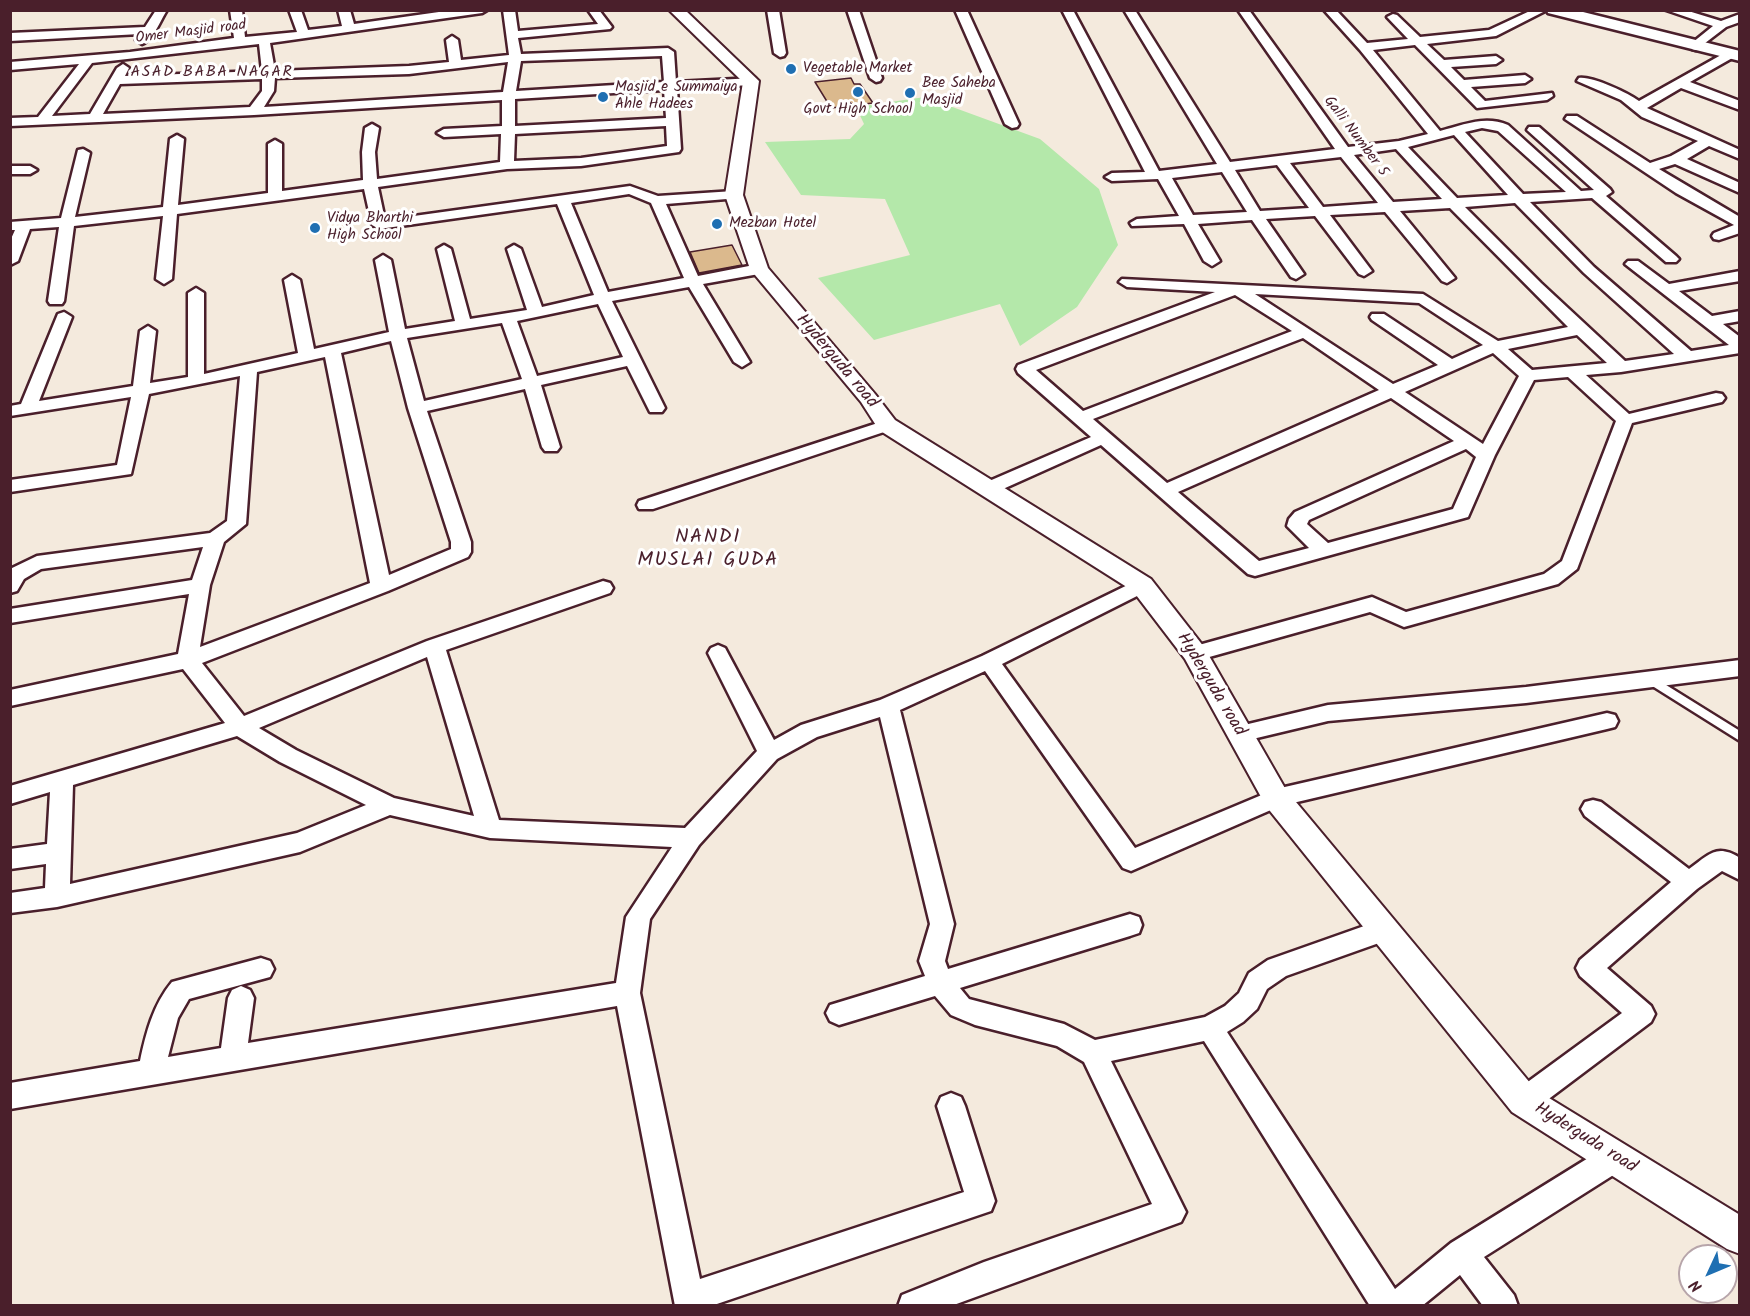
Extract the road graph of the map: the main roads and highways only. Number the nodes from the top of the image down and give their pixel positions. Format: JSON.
{"nodes":[{"id":1,"x":1554,"y":10,"type":"edge"},
{"id":2,"x":1735,"y":55,"type":"edge"}],
"edges":[{"from":1,"to":2,"type":"main road"}]}
